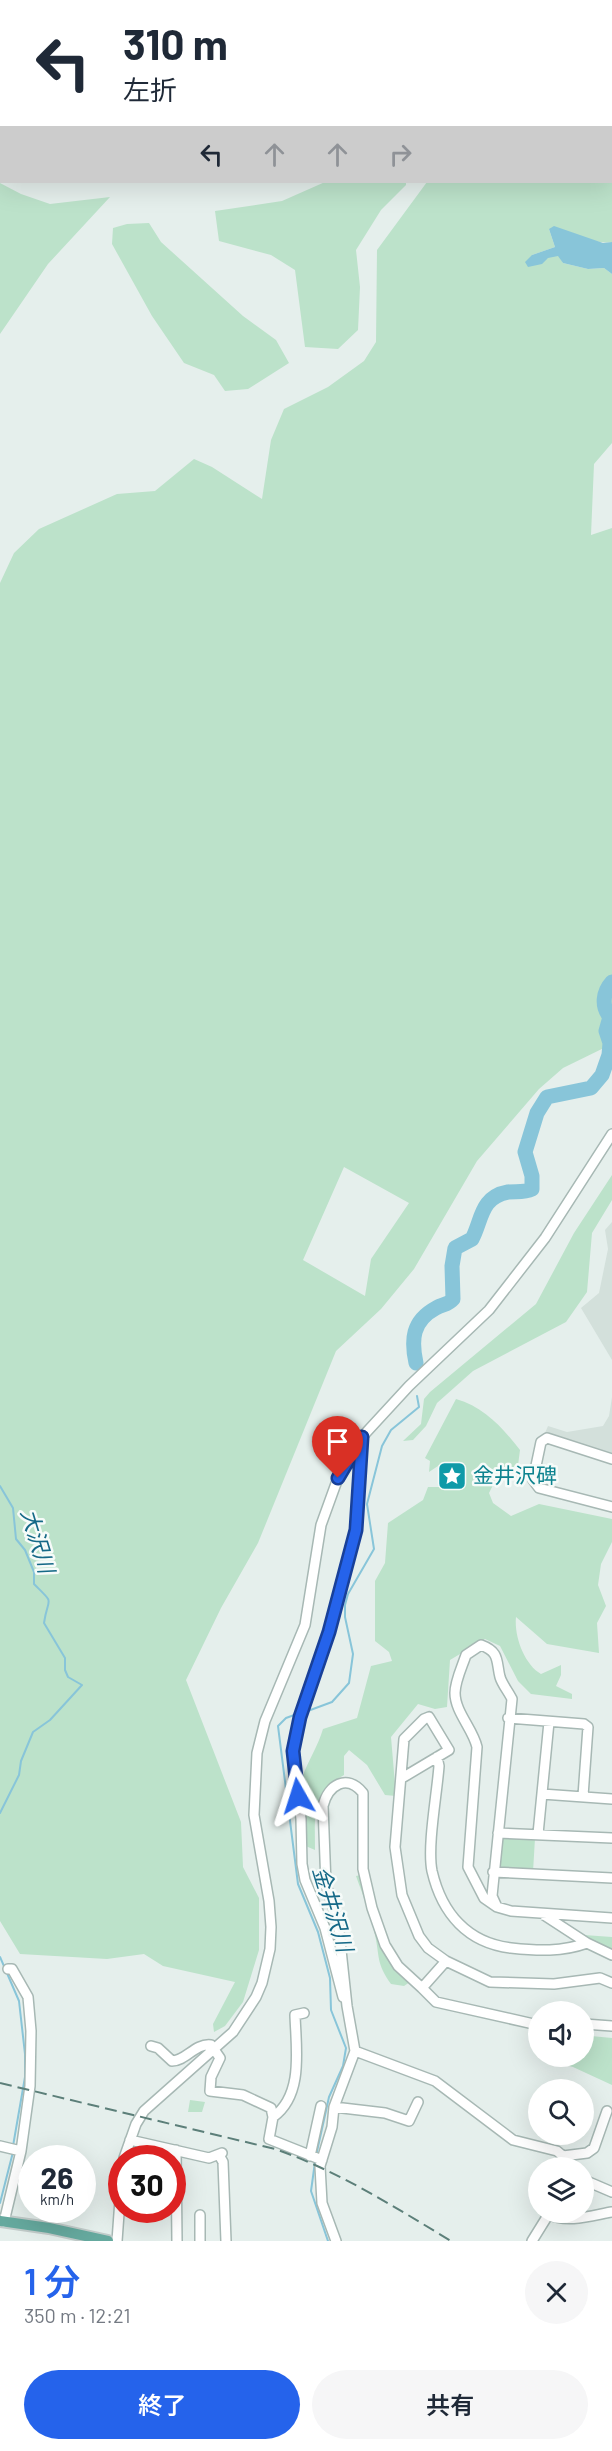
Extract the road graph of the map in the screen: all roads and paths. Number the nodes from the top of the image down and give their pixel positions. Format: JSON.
{"nodes":[{"id":1,"x":612,"y":1134,"type":"edge"},
{"id":2,"x":362,"y":1437,"type":"junction"},
{"id":3,"x":612,"y":1459,"type":"edge"},
{"id":4,"x":612,"y":1507,"type":"edge"},
{"id":5,"x":508,"y":1718,"type":"junction"},
{"id":6,"x":549,"y":1722,"type":"junction"},
{"id":7,"x":437,"y":1757,"type":"junction"},
{"id":8,"x":402,"y":1778,"type":"junction"},
{"id":9,"x":542,"y":1794,"type":"junction"},
{"id":10,"x":583,"y":1797,"type":"junction"},
{"id":11,"x":612,"y":1799,"type":"edge"},
{"id":12,"x":498,"y":1833,"type":"junction"},
{"id":13,"x":538,"y":1834,"type":"junction"},
{"id":14,"x":612,"y":1839,"type":"edge"},
{"id":15,"x":493,"y":1872,"type":"junction"},
{"id":16,"x":612,"y":1878,"type":"edge"},
{"id":17,"x":497,"y":1907,"type":"junction"},
{"id":18,"x":542,"y":1914,"type":"junction"},
{"id":19,"x":612,"y":1918,"type":"edge"},
{"id":20,"x":587,"y":1943,"type":"junction"},
{"id":21,"x":612,"y":1955,"type":"edge"},
{"id":22,"x":446,"y":1961,"type":"junction"},
{"id":23,"x":8,"y":1969,"type":"dead end"},
{"id":24,"x":612,"y":1983,"type":"edge"},
{"id":25,"x":422,"y":1989,"type":"junction"},
{"id":26,"x":347,"y":2006,"type":"junction"},
{"id":27,"x":304,"y":2013,"type":"dead end"},
{"id":28,"x":528,"y":2023,"type":"edge"},
{"id":29,"x":594,"y":2025,"type":"edge"},
{"id":30,"x":612,"y":2026,"type":"edge"},
{"id":31,"x":151,"y":2046,"type":"dead end"},
{"id":32,"x":215,"y":2050,"type":"junction"},
{"id":33,"x":355,"y":2051,"type":"junction"},
{"id":34,"x":418,"y":2102,"type":"dead end"},
{"id":35,"x":321,"y":2106,"type":"dead end"},
{"id":36,"x":334,"y":2107,"type":"junction"},
{"id":37,"x":607,"y":2111,"type":"dead end"},
{"id":38,"x":273,"y":2117,"type":"junction"},
{"id":39,"x":130,"y":2140,"type":"junction"},
{"id":40,"x":22,"y":2145,"type":"edge"},
{"id":41,"x":128,"y":2145,"type":"edge"},
{"id":42,"x":153,"y":2145,"type":"edge"},
{"id":43,"x":0,"y":2146,"type":"edge"},
{"id":44,"x":18,"y":2150,"type":"edge"},
{"id":45,"x":186,"y":2152,"type":"edge"},
{"id":46,"x":563,"y":2156,"type":"joint"},
{"id":47,"x":316,"y":2158,"type":"junction"},
{"id":48,"x":18,"y":2162,"type":"edge"},
{"id":49,"x":594,"y":2184,"type":"edge"},
{"id":50,"x":612,"y":2192,"type":"edge"},
{"id":51,"x":612,"y":2212,"type":"edge"},
{"id":52,"x":200,"y":2215,"type":"dead end"},
{"id":53,"x":594,"y":2215,"type":"edge"},
{"id":54,"x":2,"y":2221,"type":"edge"},
{"id":55,"x":118,"y":2223,"type":"edge"},
{"id":56,"x":177,"y":2223,"type":"edge"},
{"id":57,"x":544,"y":2223,"type":"edge"},
{"id":58,"x":108,"y":2241,"type":"edge"},
{"id":59,"x":117,"y":2241,"type":"edge"},
{"id":60,"x":177,"y":2241,"type":"edge"},
{"id":61,"x":200,"y":2241,"type":"edge"},
{"id":62,"x":226,"y":2241,"type":"edge"},
{"id":63,"x":336,"y":2241,"type":"edge"},
{"id":64,"x":532,"y":2241,"type":"edge"}],
"edges":[{"from":1,"to":2,"type":"street"},
{"from":2,"to":26,"type":"street"},
{"from":2,"to":32,"type":"street"},
{"from":3,"to":4,"type":"street"},
{"from":5,"to":6,"type":"street"},
{"from":5,"to":12,"type":"street"},
{"from":5,"to":17,"type":"street"},
{"from":6,"to":9,"type":"street"},
{"from":6,"to":10,"type":"street"},
{"from":7,"to":8,"type":"street"},
{"from":7,"to":8,"type":"street"},
{"from":7,"to":20,"type":"street"},
{"from":8,"to":22,"type":"street"},
{"from":9,"to":10,"type":"street"},
{"from":9,"to":13,"type":"street"},
{"from":10,"to":11,"type":"street"},
{"from":12,"to":13,"type":"street"},
{"from":12,"to":15,"type":"street"},
{"from":13,"to":14,"type":"street"},
{"from":15,"to":16,"type":"street"},
{"from":15,"to":17,"type":"street"},
{"from":17,"to":18,"type":"street"},
{"from":18,"to":19,"type":"street"},
{"from":18,"to":20,"type":"street"},
{"from":20,"to":21,"type":"street"},
{"from":22,"to":24,"type":"street"},
{"from":22,"to":25,"type":"street"},
{"from":23,"to":40,"type":"street"},
{"from":25,"to":26,"type":"street"},
{"from":25,"to":28,"type":"street"},
{"from":26,"to":33,"type":"street"},
{"from":27,"to":38,"type":"street"},
{"from":29,"to":30,"type":"street"},
{"from":31,"to":32,"type":"street"},
{"from":32,"to":38,"type":"street"},
{"from":32,"to":39,"type":"street"},
{"from":33,"to":36,"type":"street"},
{"from":33,"to":46,"type":"street"},
{"from":34,"to":36,"type":"street"},
{"from":35,"to":47,"type":"street"},
{"from":36,"to":47,"type":"street"},
{"from":37,"to":46,"type":"street"},
{"from":38,"to":47,"type":"street"},
{"from":39,"to":41,"type":"street"},
{"from":39,"to":42,"type":"street"},
{"from":43,"to":44,"type":"street"},
{"from":45,"to":62,"type":"street"},
{"from":47,"to":63,"type":"street"},
{"from":48,"to":54,"type":"street"},
{"from":49,"to":50,"type":"street"},
{"from":51,"to":53,"type":"street"},
{"from":52,"to":61,"type":"street"},
{"from":54,"to":58,"type":"main road"},
{"from":55,"to":59,"type":"street"},
{"from":56,"to":60,"type":"street"},
{"from":57,"to":64,"type":"street"}]}
